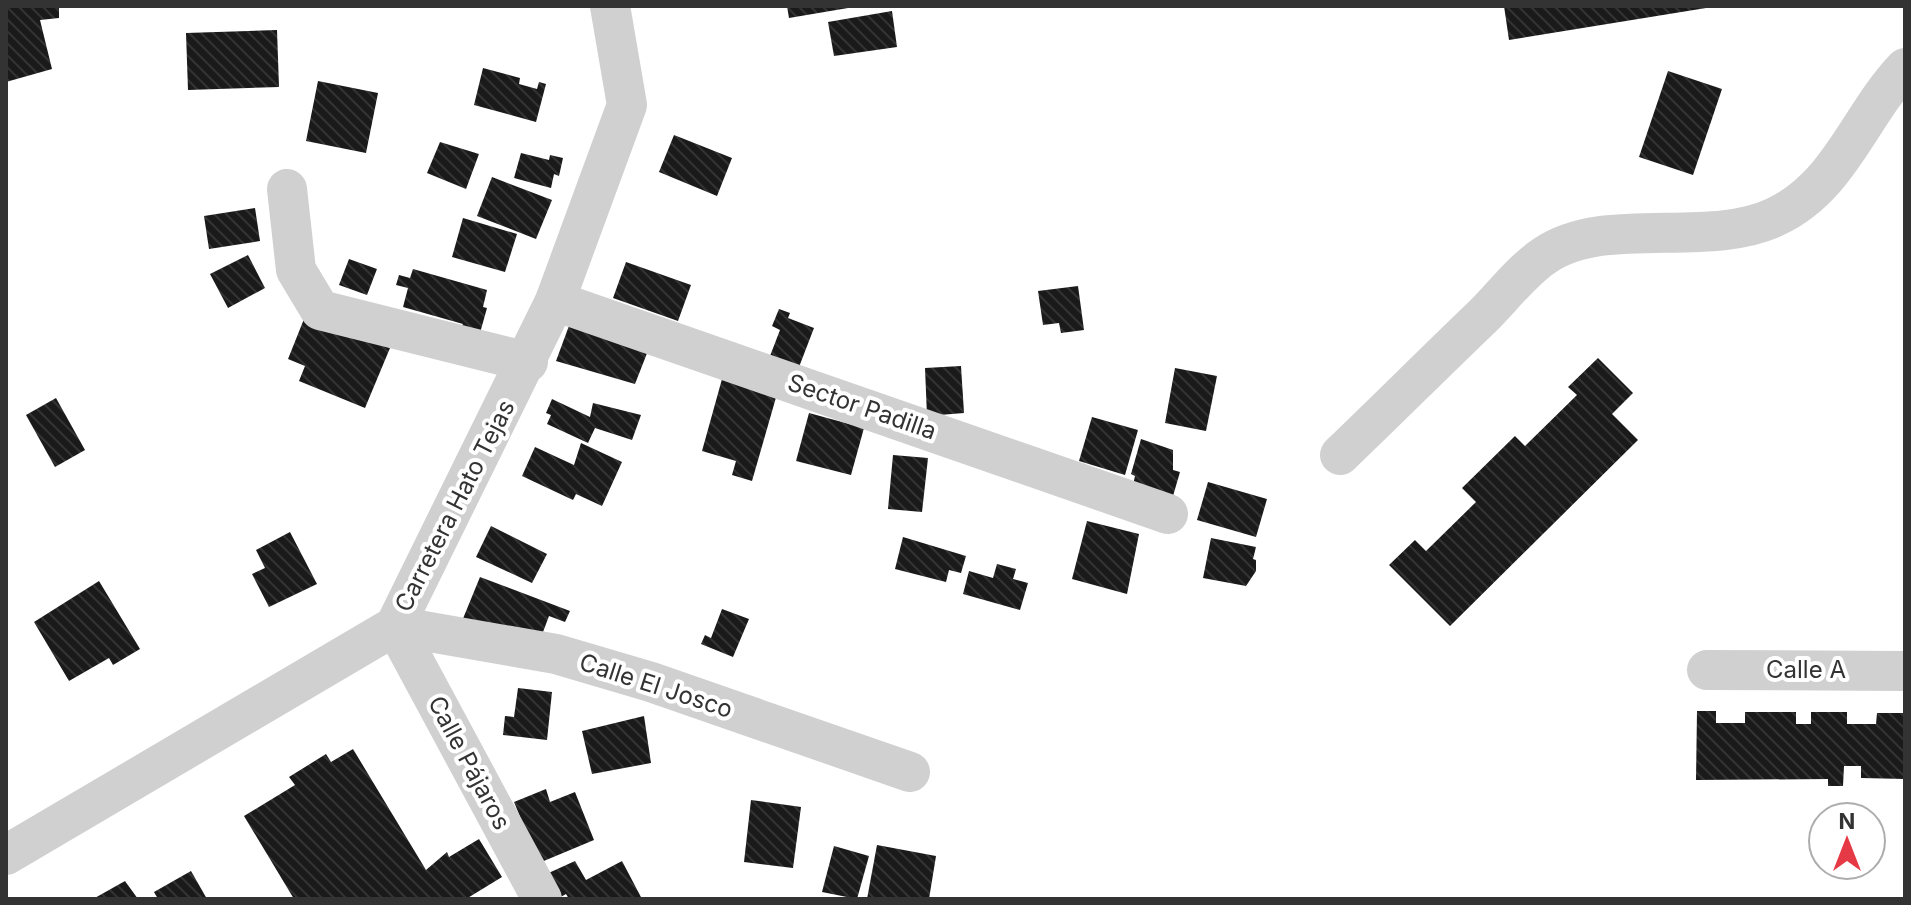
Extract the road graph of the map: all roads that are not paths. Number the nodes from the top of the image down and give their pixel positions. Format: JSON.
{"nodes":[{"id":1,"x":610,"y":6,"type":"edge"},
{"id":2,"x":1905,"y":68,"type":"edge"},
{"id":3,"x":287,"y":189,"type":"dead end"},
{"id":4,"x":555,"y":301,"type":"junction"},
{"id":5,"x":528,"y":362,"type":"junction"},
{"id":6,"x":1340,"y":455,"type":"dead end"},
{"id":7,"x":1168,"y":514,"type":"dead end"},
{"id":8,"x":395,"y":626,"type":"junction"},
{"id":9,"x":1707,"y":670,"type":"dead end"},
{"id":10,"x":1905,"y":671,"type":"edge"},
{"id":11,"x":910,"y":772,"type":"dead end"},
{"id":12,"x":6,"y":855,"type":"edge"},
{"id":13,"x":542,"y":899,"type":"edge"}],
"edges":[{"from":1,"to":4,"type":"street","name":"Carretera Hato Tejas"},
{"from":2,"to":6,"type":"street"},
{"from":3,"to":5,"type":"street"},
{"from":4,"to":5,"type":"street","name":"Carretera Hato Tejas"},
{"from":4,"to":7,"type":"street","name":"Sector Padilla"},
{"from":5,"to":8,"type":"street","name":"Carretera Hato Tejas"},
{"from":8,"to":11,"type":"street","name":"Calle El Josco"},
{"from":8,"to":12,"type":"street","name":"Carretera Hato Tejas"},
{"from":8,"to":13,"type":"street","name":"Calle Pájaros"},
{"from":9,"to":10,"type":"street","name":"Calle A"}]}
